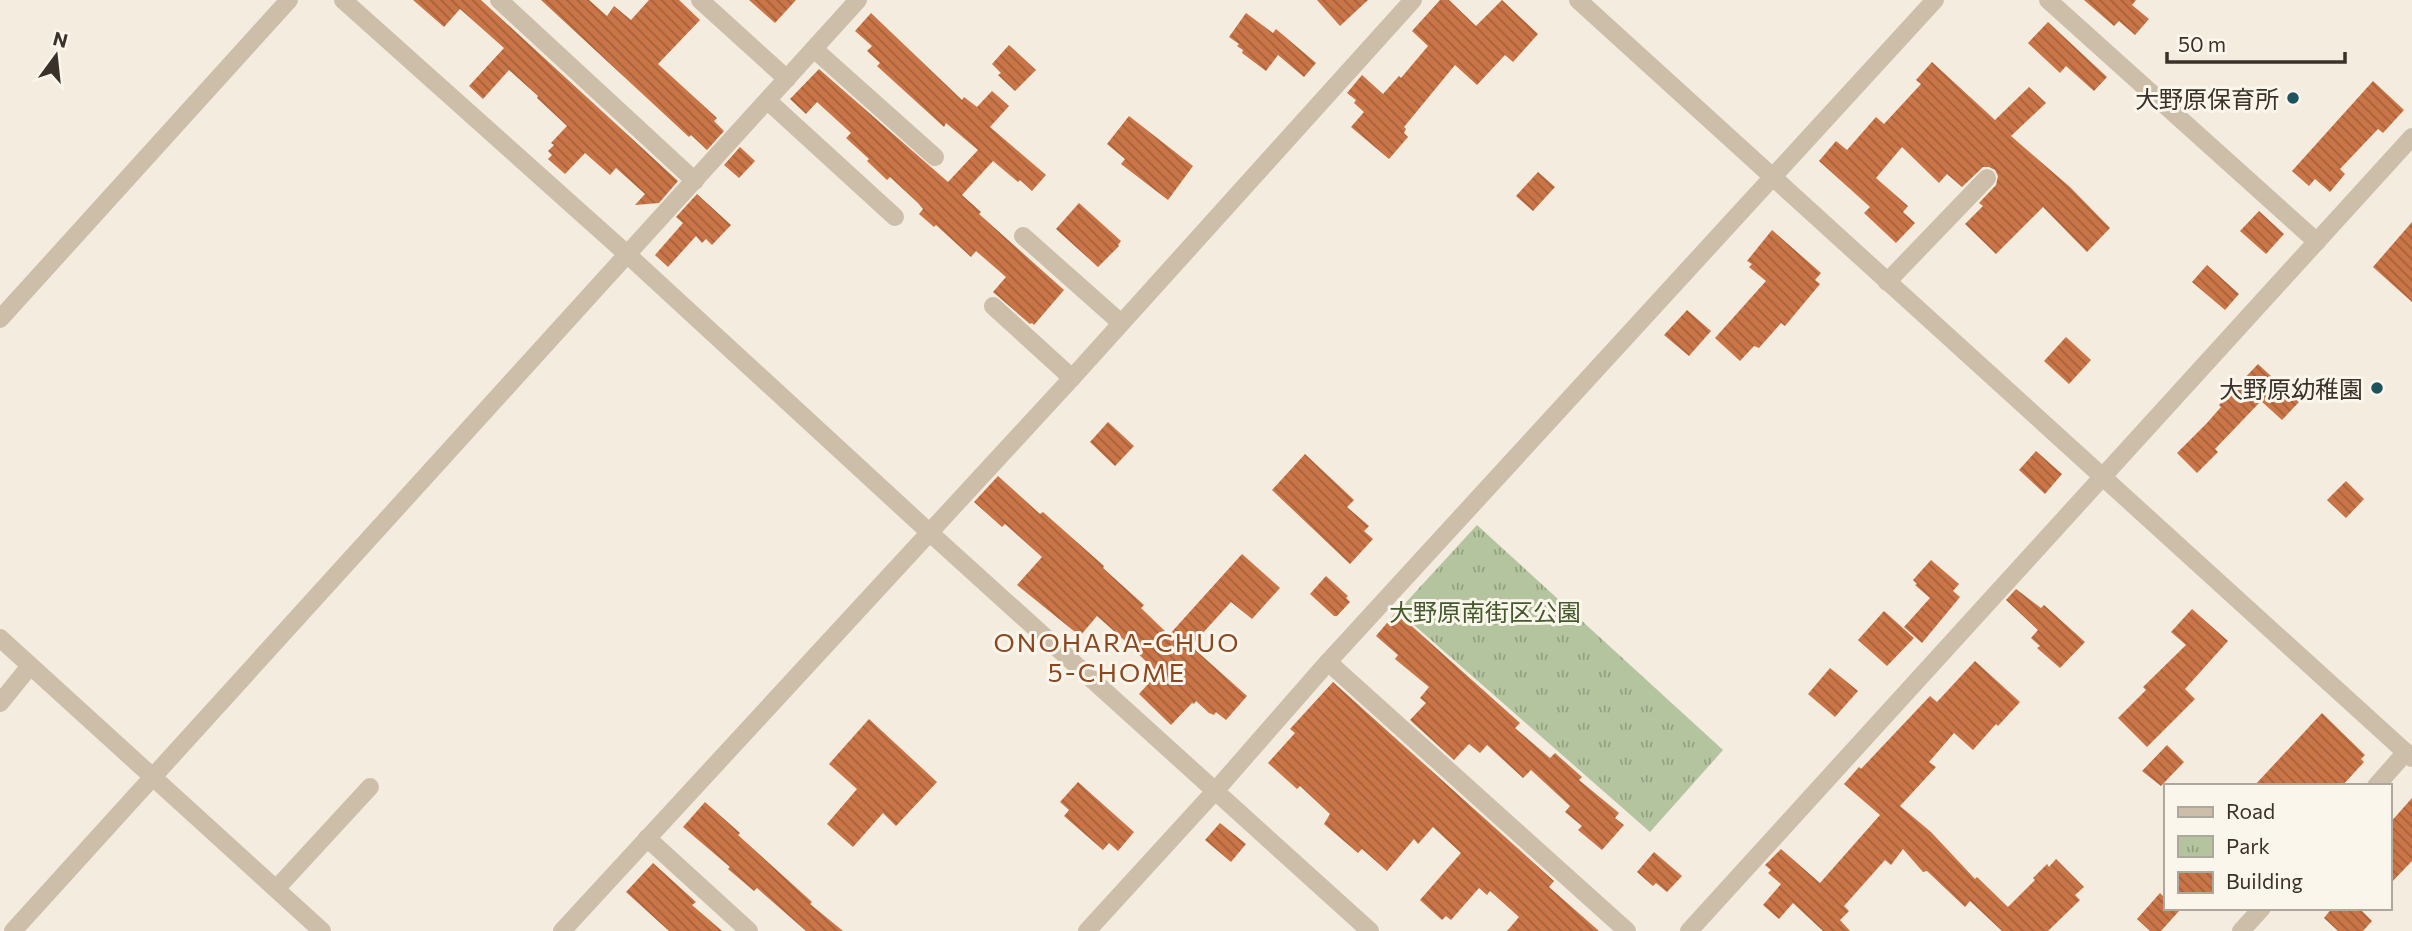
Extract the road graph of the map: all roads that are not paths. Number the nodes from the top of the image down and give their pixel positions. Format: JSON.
{"nodes":[{"id":1,"x":289,"y":0,"type":"edge"},
{"id":2,"x":343,"y":0,"type":"edge"},
{"id":3,"x":499,"y":0,"type":"edge"},
{"id":4,"x":700,"y":0,"type":"edge"},
{"id":5,"x":858,"y":0,"type":"edge"},
{"id":6,"x":1413,"y":0,"type":"edge"},
{"id":7,"x":1578,"y":0,"type":"edge"},
{"id":8,"x":1935,"y":0,"type":"edge"},
{"id":9,"x":2048,"y":0,"type":"edge"},
{"id":10,"x":814,"y":48,"type":"junction"},
{"id":11,"x":787,"y":79,"type":"junction"},
{"id":12,"x":768,"y":102,"type":"junction"},
{"id":13,"x":2412,"y":137,"type":"edge"},
{"id":14,"x":935,"y":158,"type":"dead end"},
{"id":15,"x":1773,"y":178,"type":"junction"},
{"id":16,"x":1987,"y":178,"type":"dead end"},
{"id":17,"x":695,"y":181,"type":"junction"},
{"id":18,"x":895,"y":216,"type":"dead end"},
{"id":19,"x":1023,"y":236,"type":"dead end"},
{"id":20,"x":2317,"y":242,"type":"junction"},
{"id":21,"x":628,"y":255,"type":"junction"},
{"id":22,"x":1887,"y":282,"type":"junction"},
{"id":23,"x":993,"y":306,"type":"dead end"},
{"id":24,"x":0,"y":319,"type":"edge"},
{"id":25,"x":1121,"y":323,"type":"junction"},
{"id":26,"x":1072,"y":377,"type":"junction"},
{"id":27,"x":2101,"y":477,"type":"junction"},
{"id":28,"x":929,"y":532,"type":"junction"},
{"id":29,"x":0,"y":638,"type":"edge"},
{"id":30,"x":1328,"y":662,"type":"junction"},
{"id":31,"x":30,"y":666,"type":"junction"},
{"id":32,"x":0,"y":703,"type":"edge"},
{"id":33,"x":2410,"y":752,"type":"edge"},
{"id":34,"x":153,"y":777,"type":"junction"},
{"id":35,"x":2378,"y":784,"type":"edge"},
{"id":36,"x":370,"y":788,"type":"dead end"},
{"id":37,"x":1216,"y":790,"type":"junction"},
{"id":38,"x":647,"y":838,"type":"junction"},
{"id":39,"x":275,"y":889,"type":"junction"},
{"id":40,"x":2260,"y":910,"type":"edge"},
{"id":41,"x":13,"y":931,"type":"edge"},
{"id":42,"x":322,"y":931,"type":"edge"},
{"id":43,"x":562,"y":931,"type":"edge"},
{"id":44,"x":749,"y":931,"type":"edge"},
{"id":45,"x":1087,"y":931,"type":"edge"},
{"id":46,"x":1370,"y":931,"type":"edge"},
{"id":47,"x":1627,"y":931,"type":"edge"},
{"id":48,"x":1689,"y":931,"type":"edge"},
{"id":49,"x":2241,"y":931,"type":"edge"}],
"edges":[{"from":1,"to":24,"type":"street"},
{"from":2,"to":21,"type":"street"},
{"from":3,"to":17,"type":"street"},
{"from":4,"to":11,"type":"street"},
{"from":5,"to":10,"type":"street"},
{"from":6,"to":25,"type":"street"},
{"from":7,"to":15,"type":"street"},
{"from":8,"to":15,"type":"street"},
{"from":9,"to":20,"type":"street"},
{"from":10,"to":11,"type":"street"},
{"from":10,"to":14,"type":"street"},
{"from":11,"to":12,"type":"street"},
{"from":12,"to":17,"type":"street"},
{"from":12,"to":18,"type":"street"},
{"from":13,"to":20,"type":"street"},
{"from":15,"to":22,"type":"street"},
{"from":15,"to":30,"type":"street"},
{"from":16,"to":22,"type":"street"},
{"from":17,"to":21,"type":"street"},
{"from":19,"to":25,"type":"street"},
{"from":20,"to":27,"type":"street"},
{"from":21,"to":28,"type":"street"},
{"from":21,"to":34,"type":"street"},
{"from":22,"to":27,"type":"street"},
{"from":23,"to":26,"type":"street"},
{"from":25,"to":26,"type":"street"},
{"from":26,"to":28,"type":"street"},
{"from":27,"to":33,"type":"street"},
{"from":27,"to":48,"type":"street"},
{"from":28,"to":37,"type":"street"},
{"from":28,"to":38,"type":"street"},
{"from":29,"to":31,"type":"street"},
{"from":30,"to":37,"type":"street"},
{"from":30,"to":47,"type":"street"},
{"from":31,"to":32,"type":"street"},
{"from":31,"to":34,"type":"street"},
{"from":33,"to":35,"type":"street"},
{"from":34,"to":39,"type":"street"},
{"from":34,"to":41,"type":"street"},
{"from":36,"to":39,"type":"street"},
{"from":37,"to":45,"type":"street"},
{"from":37,"to":46,"type":"street"},
{"from":38,"to":43,"type":"street"},
{"from":38,"to":44,"type":"street"},
{"from":39,"to":42,"type":"street"},
{"from":40,"to":49,"type":"street"}]}
